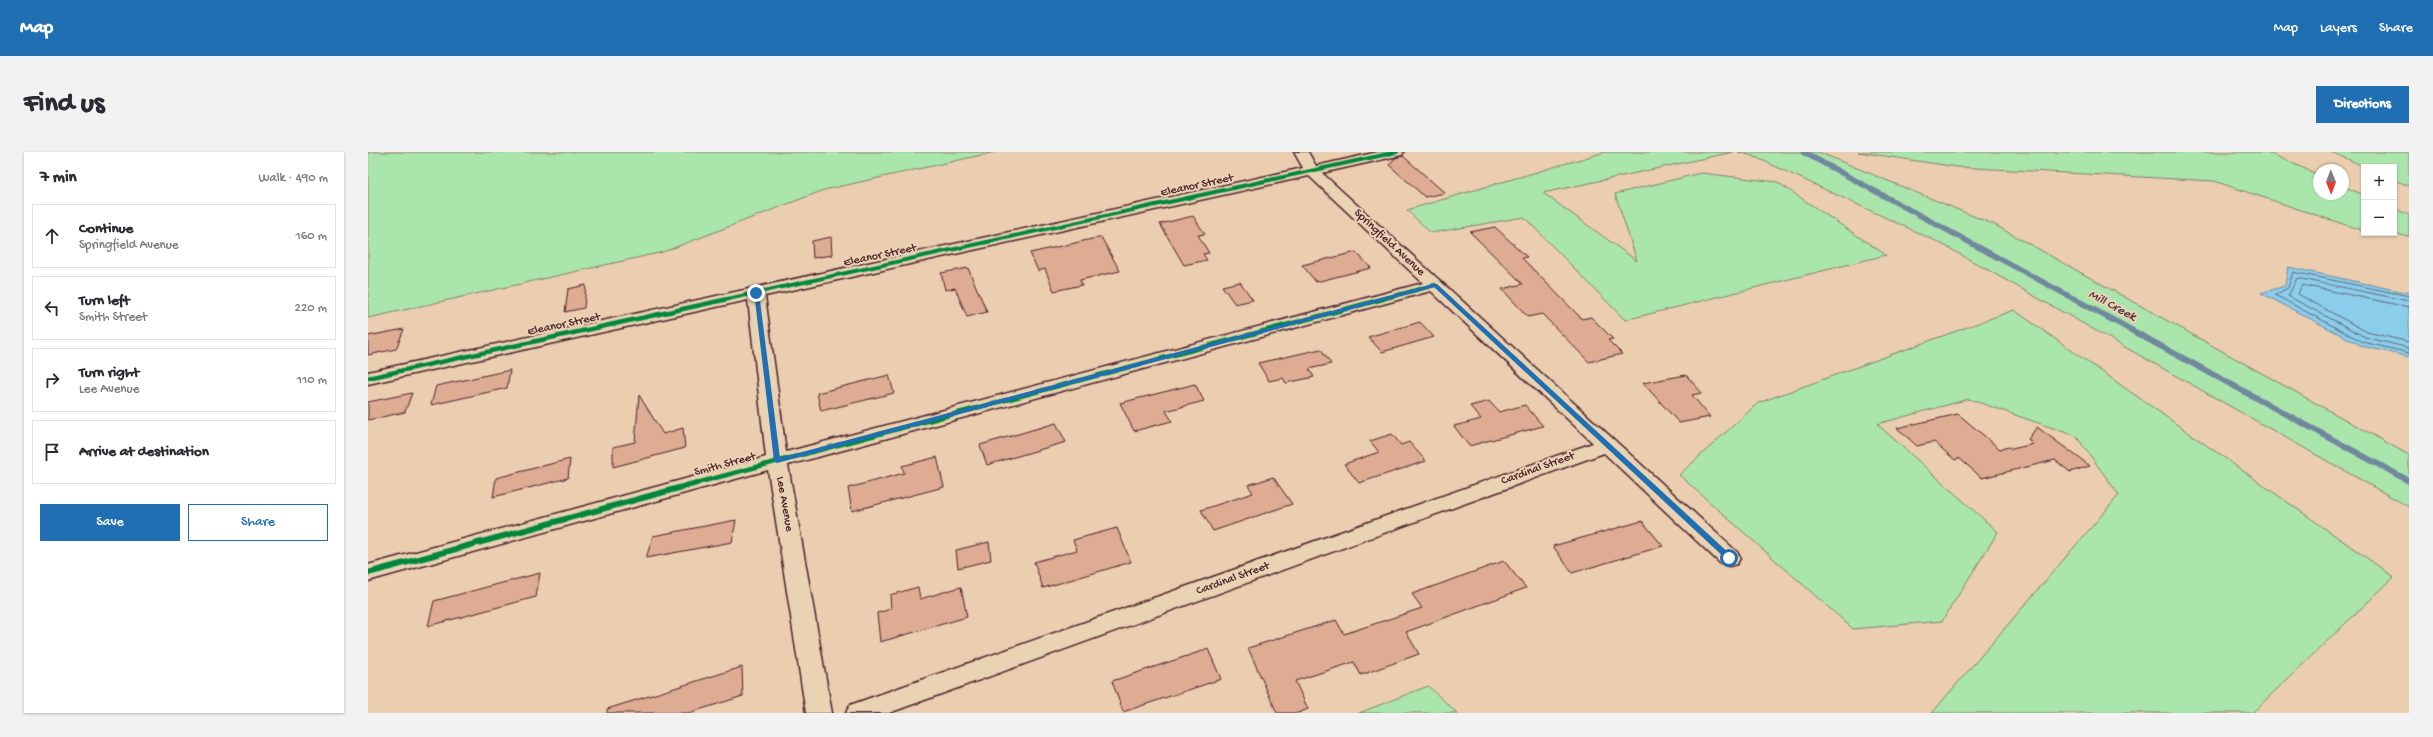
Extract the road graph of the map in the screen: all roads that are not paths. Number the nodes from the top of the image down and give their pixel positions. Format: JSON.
{"nodes":[{"id":1,"x":1301,"y":152,"type":"edge"},
{"id":2,"x":1397,"y":152,"type":"edge"},
{"id":3,"x":1312,"y":171,"type":"junction"},
{"id":4,"x":1435,"y":285,"type":"junction"},
{"id":5,"x":756,"y":293,"type":"junction"},
{"id":6,"x":368,"y":378,"type":"edge"},
{"id":7,"x":1607,"y":445,"type":"junction"},
{"id":8,"x":777,"y":461,"type":"junction"},
{"id":9,"x":1729,"y":558,"type":"dead end"},
{"id":10,"x":368,"y":573,"type":"edge"},
{"id":11,"x":819,"y":713,"type":"edge"},
{"id":12,"x":860,"y":713,"type":"edge"}],
"edges":[{"from":1,"to":3,"type":"street","name":"Springfield Avenue"},
{"from":2,"to":3,"type":"street","name":"Eleanor Street"},
{"from":3,"to":4,"type":"street","name":"Springfield Avenue"},
{"from":3,"to":5,"type":"street","name":"Eleanor Street"},
{"from":4,"to":7,"type":"street","name":"Springfield Avenue"},
{"from":4,"to":8,"type":"street","name":"Smith Street"},
{"from":5,"to":6,"type":"street","name":"Eleanor Street"},
{"from":5,"to":8,"type":"street","name":"Lee Avenue"},
{"from":7,"to":9,"type":"street","name":"Springfield Avenue"},
{"from":7,"to":12,"type":"street","name":"Cardinal Street"},
{"from":8,"to":10,"type":"street","name":"Smith Street"},
{"from":8,"to":11,"type":"street","name":"Lee Avenue"}]}
